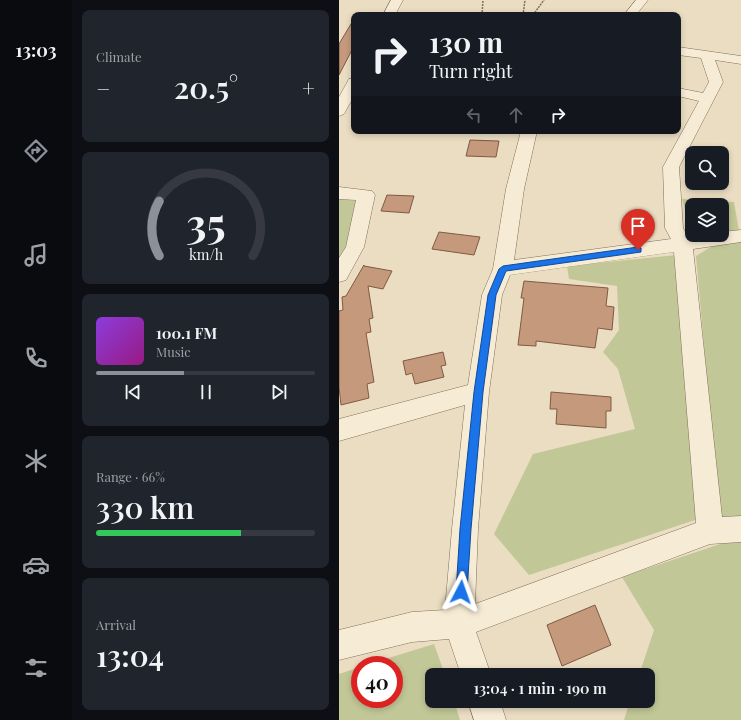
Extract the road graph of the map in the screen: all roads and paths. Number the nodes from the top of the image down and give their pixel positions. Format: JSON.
{"nodes":[{"id":1,"x":397,"y":0,"type":"edge"},
{"id":2,"x":483,"y":0,"type":"edge"},
{"id":3,"x":525,"y":0,"type":"edge"},
{"id":4,"x":544,"y":0,"type":"edge"},
{"id":5,"x":642,"y":0,"type":"edge"},
{"id":6,"x":391,"y":12,"type":"edge"},
{"id":7,"x":483,"y":12,"type":"edge"},
{"id":8,"x":523,"y":12,"type":"edge"},
{"id":9,"x":535,"y":12,"type":"edge"},
{"id":10,"x":632,"y":12,"type":"edge"},
{"id":11,"x":681,"y":52,"type":"edge"},
{"id":12,"x":707,"y":56,"type":"junction"},
{"id":13,"x":741,"y":60,"type":"edge"},
{"id":14,"x":351,"y":88,"type":"edge"},
{"id":15,"x":681,"y":93,"type":"edge"},
{"id":16,"x":708,"y":98,"type":"junction"},
{"id":17,"x":339,"y":111,"type":"edge"},
{"id":18,"x":351,"y":113,"type":"edge"},
{"id":19,"x":528,"y":134,"type":"edge"},
{"id":20,"x":339,"y":193,"type":"edge"},
{"id":21,"x":741,"y":236,"type":"edge"},
{"id":22,"x":683,"y":244,"type":"junction"},
{"id":23,"x":503,"y":269,"type":"junction"},
{"id":24,"x":339,"y":275,"type":"edge"},
{"id":25,"x":478,"y":392,"type":"junction"},
{"id":26,"x":339,"y":430,"type":"edge"},
{"id":27,"x":741,"y":529,"type":"edge"},
{"id":28,"x":710,"y":531,"type":"junction"},
{"id":29,"x":459,"y":624,"type":"junction"},
{"id":30,"x":339,"y":645,"type":"edge"},
{"id":31,"x":474,"y":668,"type":"edge"},
{"id":32,"x":486,"y":708,"type":"edge"},
{"id":33,"x":490,"y":720,"type":"edge"}],
"edges":[{"from":1,"to":6,"type":"street"},
{"from":2,"to":7,"type":"path"},
{"from":3,"to":8,"type":"path"},
{"from":4,"to":9,"type":"path"},
{"from":5,"to":10,"type":"street"},
{"from":11,"to":12,"type":"street"},
{"from":12,"to":13,"type":"street"},
{"from":12,"to":16,"type":"street"},
{"from":14,"to":17,"type":"street"},
{"from":15,"to":16,"type":"street"},
{"from":16,"to":22,"type":"street"},
{"from":17,"to":18,"type":"street"},
{"from":19,"to":23,"type":"street"},
{"from":20,"to":24,"type":"street"},
{"from":21,"to":22,"type":"street"},
{"from":22,"to":23,"type":"street"},
{"from":22,"to":28,"type":"street"},
{"from":23,"to":25,"type":"street"},
{"from":25,"to":26,"type":"street"},
{"from":25,"to":29,"type":"street"},
{"from":27,"to":28,"type":"street"},
{"from":28,"to":29,"type":"street"},
{"from":29,"to":30,"type":"street"},
{"from":29,"to":31,"type":"street"},
{"from":32,"to":33,"type":"street"}]}
